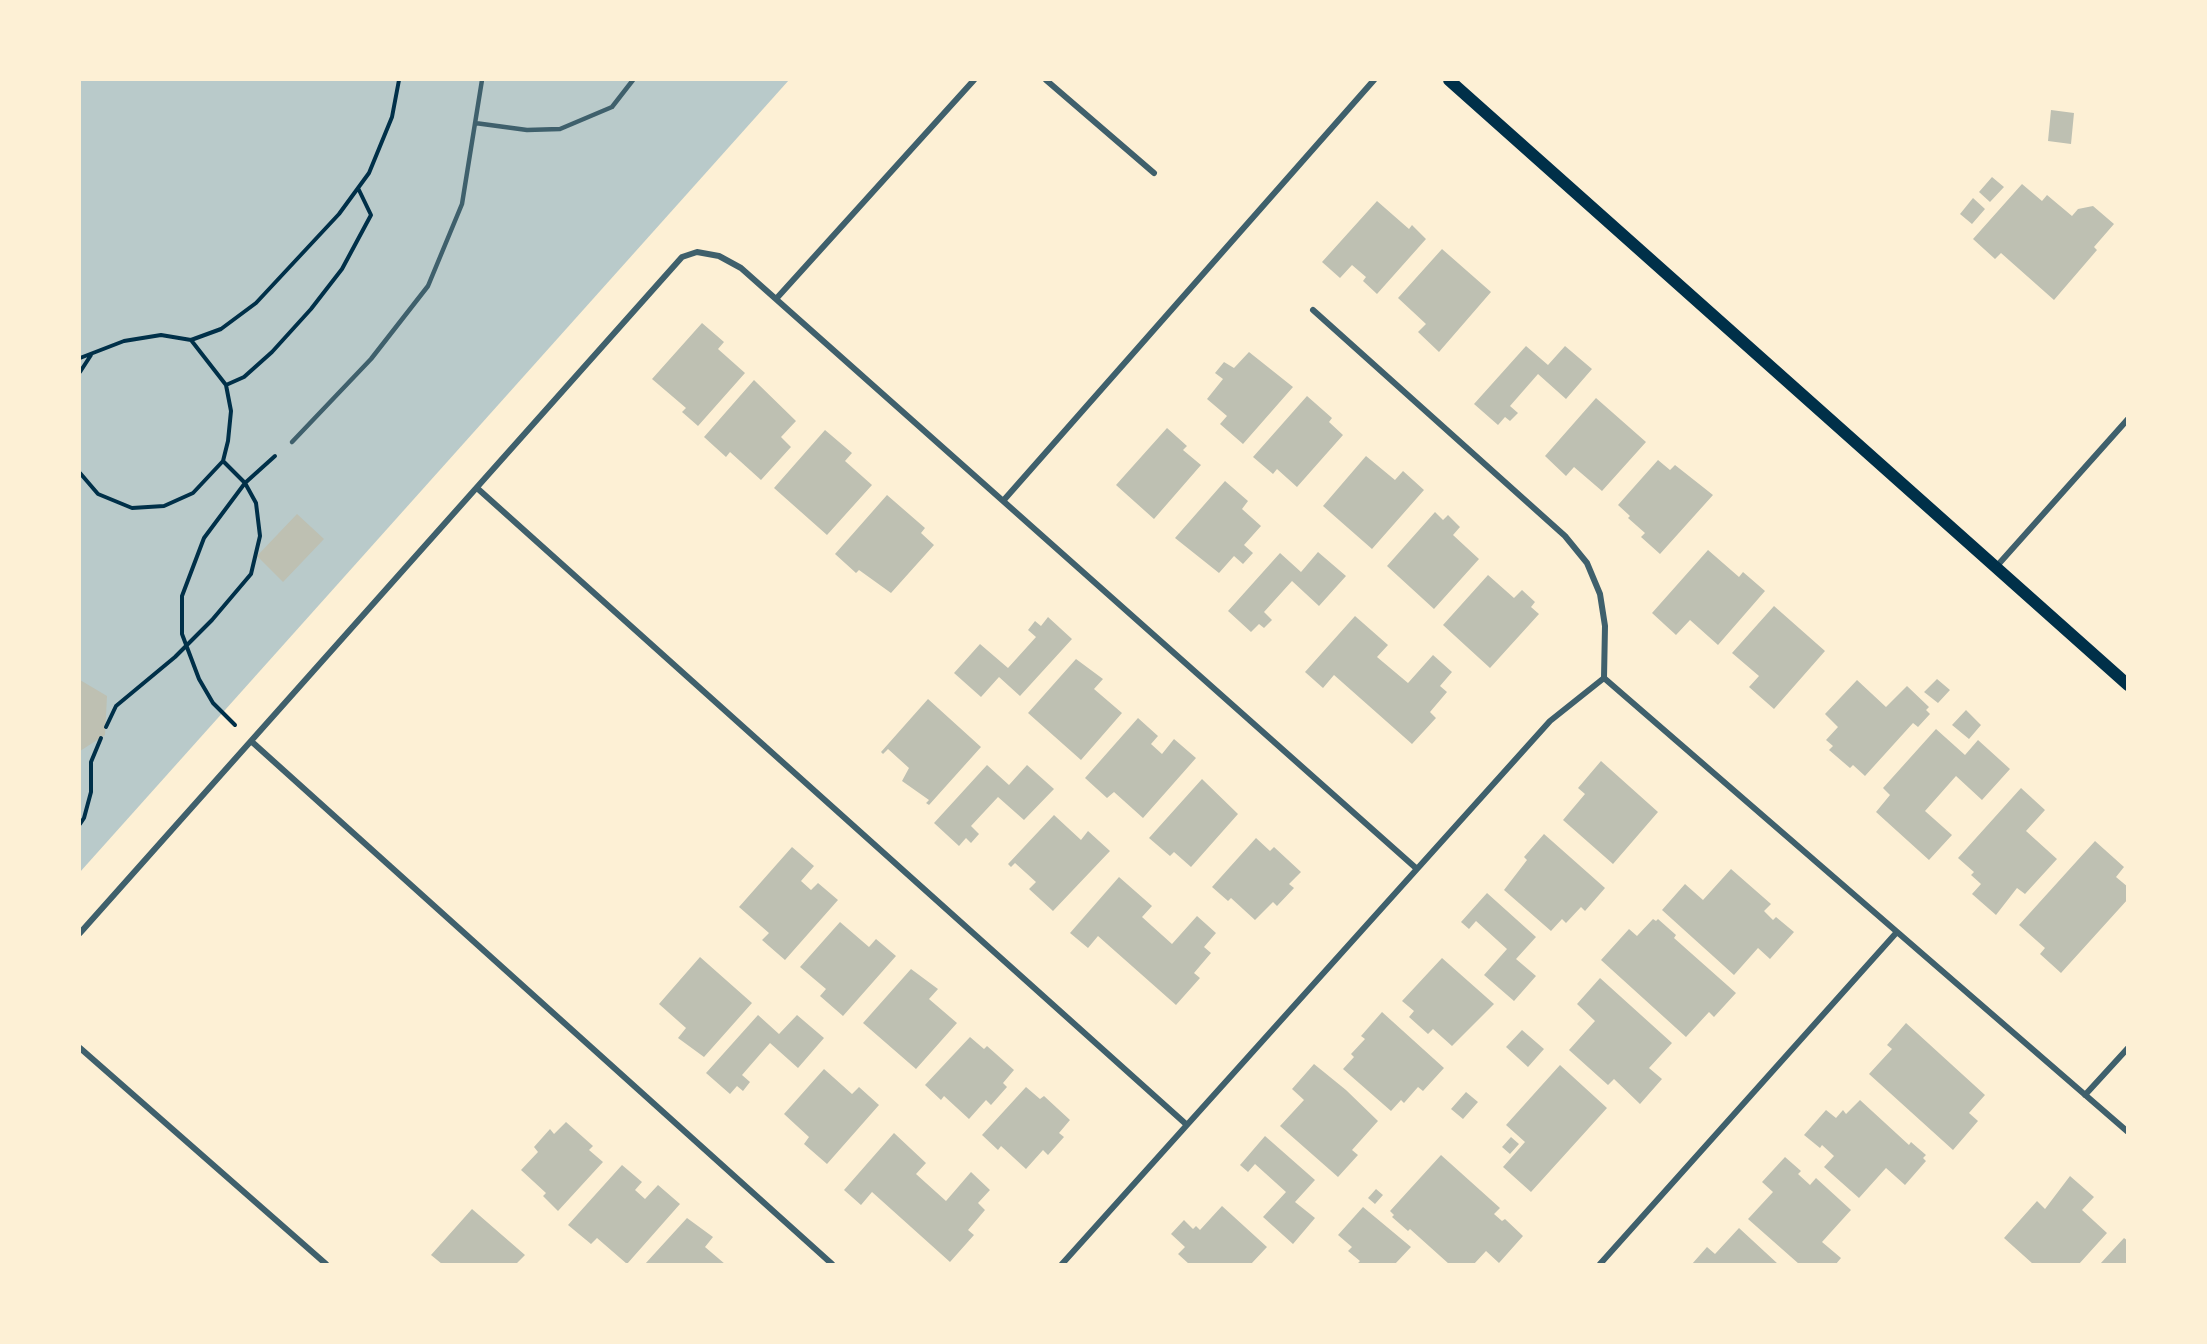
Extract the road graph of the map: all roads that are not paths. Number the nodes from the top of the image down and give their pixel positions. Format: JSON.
{"nodes":[{"id":1,"x":482,"y":80,"type":"edge"},
{"id":2,"x":633,"y":80,"type":"edge"},
{"id":3,"x":974,"y":80,"type":"edge"},
{"id":4,"x":1046,"y":80,"type":"edge"},
{"id":5,"x":1374,"y":80,"type":"edge"},
{"id":6,"x":1449,"y":80,"type":"edge"},
{"id":7,"x":475,"y":123,"type":"junction"},
{"id":8,"x":1154,"y":173,"type":"dead end"},
{"id":9,"x":776,"y":299,"type":"junction"},
{"id":10,"x":1313,"y":310,"type":"dead end"},
{"id":11,"x":2127,"y":419,"type":"edge"},
{"id":12,"x":292,"y":442,"type":"road end"},
{"id":13,"x":477,"y":488,"type":"junction"},
{"id":14,"x":1002,"y":501,"type":"junction"},
{"id":15,"x":1995,"y":568,"type":"junction"},
{"id":16,"x":1604,"y":678,"type":"junction"},
{"id":17,"x":2127,"y":686,"type":"edge"},
{"id":18,"x":250,"y":741,"type":"junction"},
{"id":19,"x":1417,"y":869,"type":"junction"},
{"id":20,"x":1897,"y":932,"type":"junction"},
{"id":21,"x":80,"y":933,"type":"edge"},
{"id":22,"x":80,"y":1048,"type":"edge"},
{"id":23,"x":2127,"y":1048,"type":"edge"},
{"id":24,"x":2085,"y":1095,"type":"junction"},
{"id":25,"x":1187,"y":1125,"type":"junction"},
{"id":26,"x":2127,"y":1132,"type":"edge"},
{"id":27,"x":326,"y":1264,"type":"edge"},
{"id":28,"x":832,"y":1264,"type":"edge"},
{"id":29,"x":1062,"y":1264,"type":"edge"},
{"id":30,"x":1600,"y":1264,"type":"edge"}],
"edges":[{"from":1,"to":7,"type":"lane"},
{"from":2,"to":7,"type":"lane"},
{"from":3,"to":9,"type":"street"},
{"from":4,"to":8,"type":"street"},
{"from":5,"to":14,"type":"street"},
{"from":6,"to":15,"type":"main road"},
{"from":7,"to":12,"type":"lane"},
{"from":9,"to":13,"type":"street"},
{"from":9,"to":14,"type":"street"},
{"from":10,"to":16,"type":"street"},
{"from":11,"to":15,"type":"street"},
{"from":13,"to":18,"type":"street"},
{"from":13,"to":25,"type":"street"},
{"from":14,"to":19,"type":"street"},
{"from":15,"to":17,"type":"main road"},
{"from":16,"to":19,"type":"street"},
{"from":16,"to":20,"type":"street"},
{"from":18,"to":21,"type":"street"},
{"from":18,"to":28,"type":"street"},
{"from":19,"to":25,"type":"street"},
{"from":20,"to":24,"type":"street"},
{"from":20,"to":30,"type":"street"},
{"from":22,"to":27,"type":"street"},
{"from":23,"to":24,"type":"street"},
{"from":24,"to":26,"type":"street"},
{"from":25,"to":29,"type":"street"}]}
